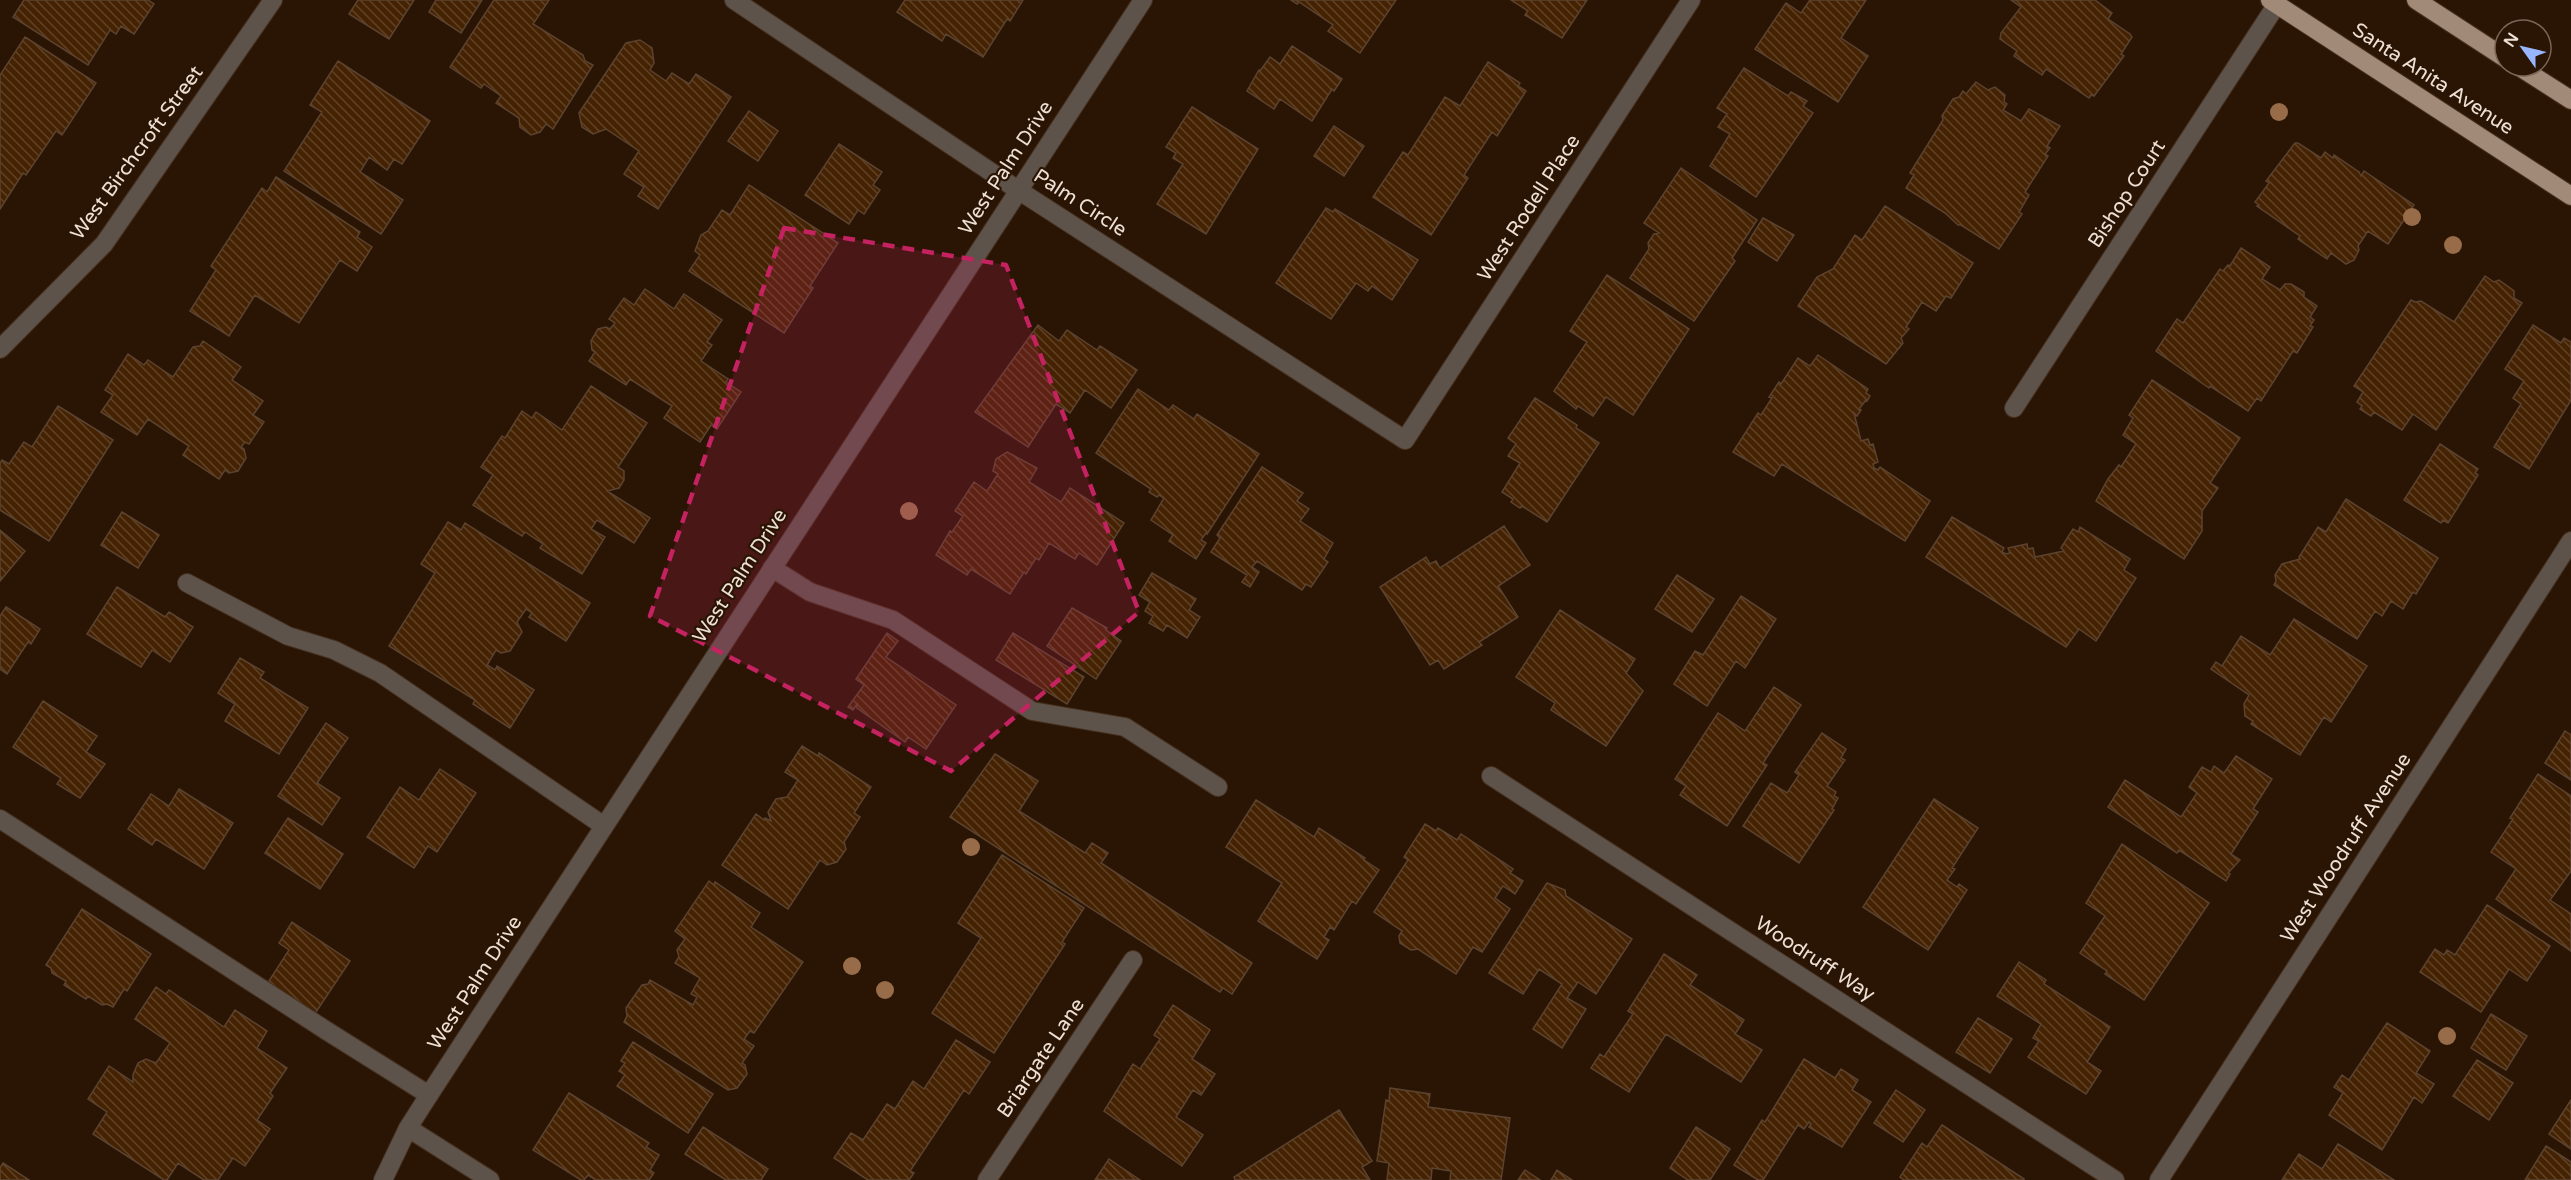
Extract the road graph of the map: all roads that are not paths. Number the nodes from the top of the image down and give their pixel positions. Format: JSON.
{"nodes":[{"id":1,"x":273,"y":0,"type":"edge"},
{"id":2,"x":734,"y":0,"type":"edge"},
{"id":3,"x":1143,"y":0,"type":"edge"},
{"id":4,"x":1691,"y":0,"type":"edge"},
{"id":5,"x":2416,"y":0,"type":"edge"},
{"id":6,"x":2274,"y":2,"type":"edge"},
{"id":7,"x":2493,"y":49,"type":"edge"},
{"id":8,"x":2537,"y":78,"type":"edge"},
{"id":9,"x":2571,"y":100,"type":"edge"},
{"id":10,"x":1018,"y":190,"type":"junction"},
{"id":11,"x":2571,"y":196,"type":"edge"},
{"id":12,"x":0,"y":349,"type":"edge"},
{"id":13,"x":2014,"y":408,"type":"dead end"},
{"id":14,"x":1405,"y":440,"type":"joint"},
{"id":15,"x":2571,"y":541,"type":"edge"},
{"id":16,"x":772,"y":568,"type":"junction"},
{"id":17,"x":187,"y":583,"type":"dead end"},
{"id":18,"x":1491,"y":776,"type":"dead end"},
{"id":19,"x":1218,"y":787,"type":"dead end"},
{"id":20,"x":0,"y":819,"type":"edge"},
{"id":21,"x":604,"y":826,"type":"junction"},
{"id":22,"x":1132,"y":960,"type":"dead end"},
{"id":23,"x":429,"y":1095,"type":"junction"},
{"id":24,"x":408,"y":1128,"type":"junction"},
{"id":25,"x":383,"y":1180,"type":"edge"},
{"id":26,"x":490,"y":1180,"type":"edge"},
{"id":27,"x":987,"y":1180,"type":"edge"},
{"id":28,"x":2115,"y":1180,"type":"edge"},
{"id":29,"x":2159,"y":1180,"type":"edge"}],
"edges":[{"from":1,"to":12,"type":"street","name":"West Birchcroft Street"},
{"from":2,"to":10,"type":"street","name":"Palm Circle"},
{"from":3,"to":10,"type":"street","name":"West Palm Drive"},
{"from":4,"to":14,"type":"street","name":"West Rodell Place"},
{"from":5,"to":7,"type":"main road"},
{"from":6,"to":11,"type":"main road","name":"Santa Anita Avenue"},
{"from":6,"to":13,"type":"street","name":"Bishop Court"},
{"from":8,"to":9,"type":"main road"},
{"from":10,"to":14,"type":"street","name":"Palm Circle"},
{"from":10,"to":16,"type":"street","name":"West Palm Drive"},
{"from":15,"to":29,"type":"street","name":"West Woodruff Avenue"},
{"from":16,"to":19,"type":"street"},
{"from":16,"to":21,"type":"street","name":"West Palm Drive"},
{"from":17,"to":21,"type":"street"},
{"from":18,"to":28,"type":"street","name":"Woodruff Way"},
{"from":20,"to":23,"type":"street"},
{"from":21,"to":23,"type":"street","name":"West Palm Drive"},
{"from":22,"to":27,"type":"street","name":"Briargate Lane"},
{"from":23,"to":24,"type":"street","name":"West Palm Drive"},
{"from":24,"to":25,"type":"street","name":"West Palm Drive"},
{"from":24,"to":26,"type":"street"}]}
